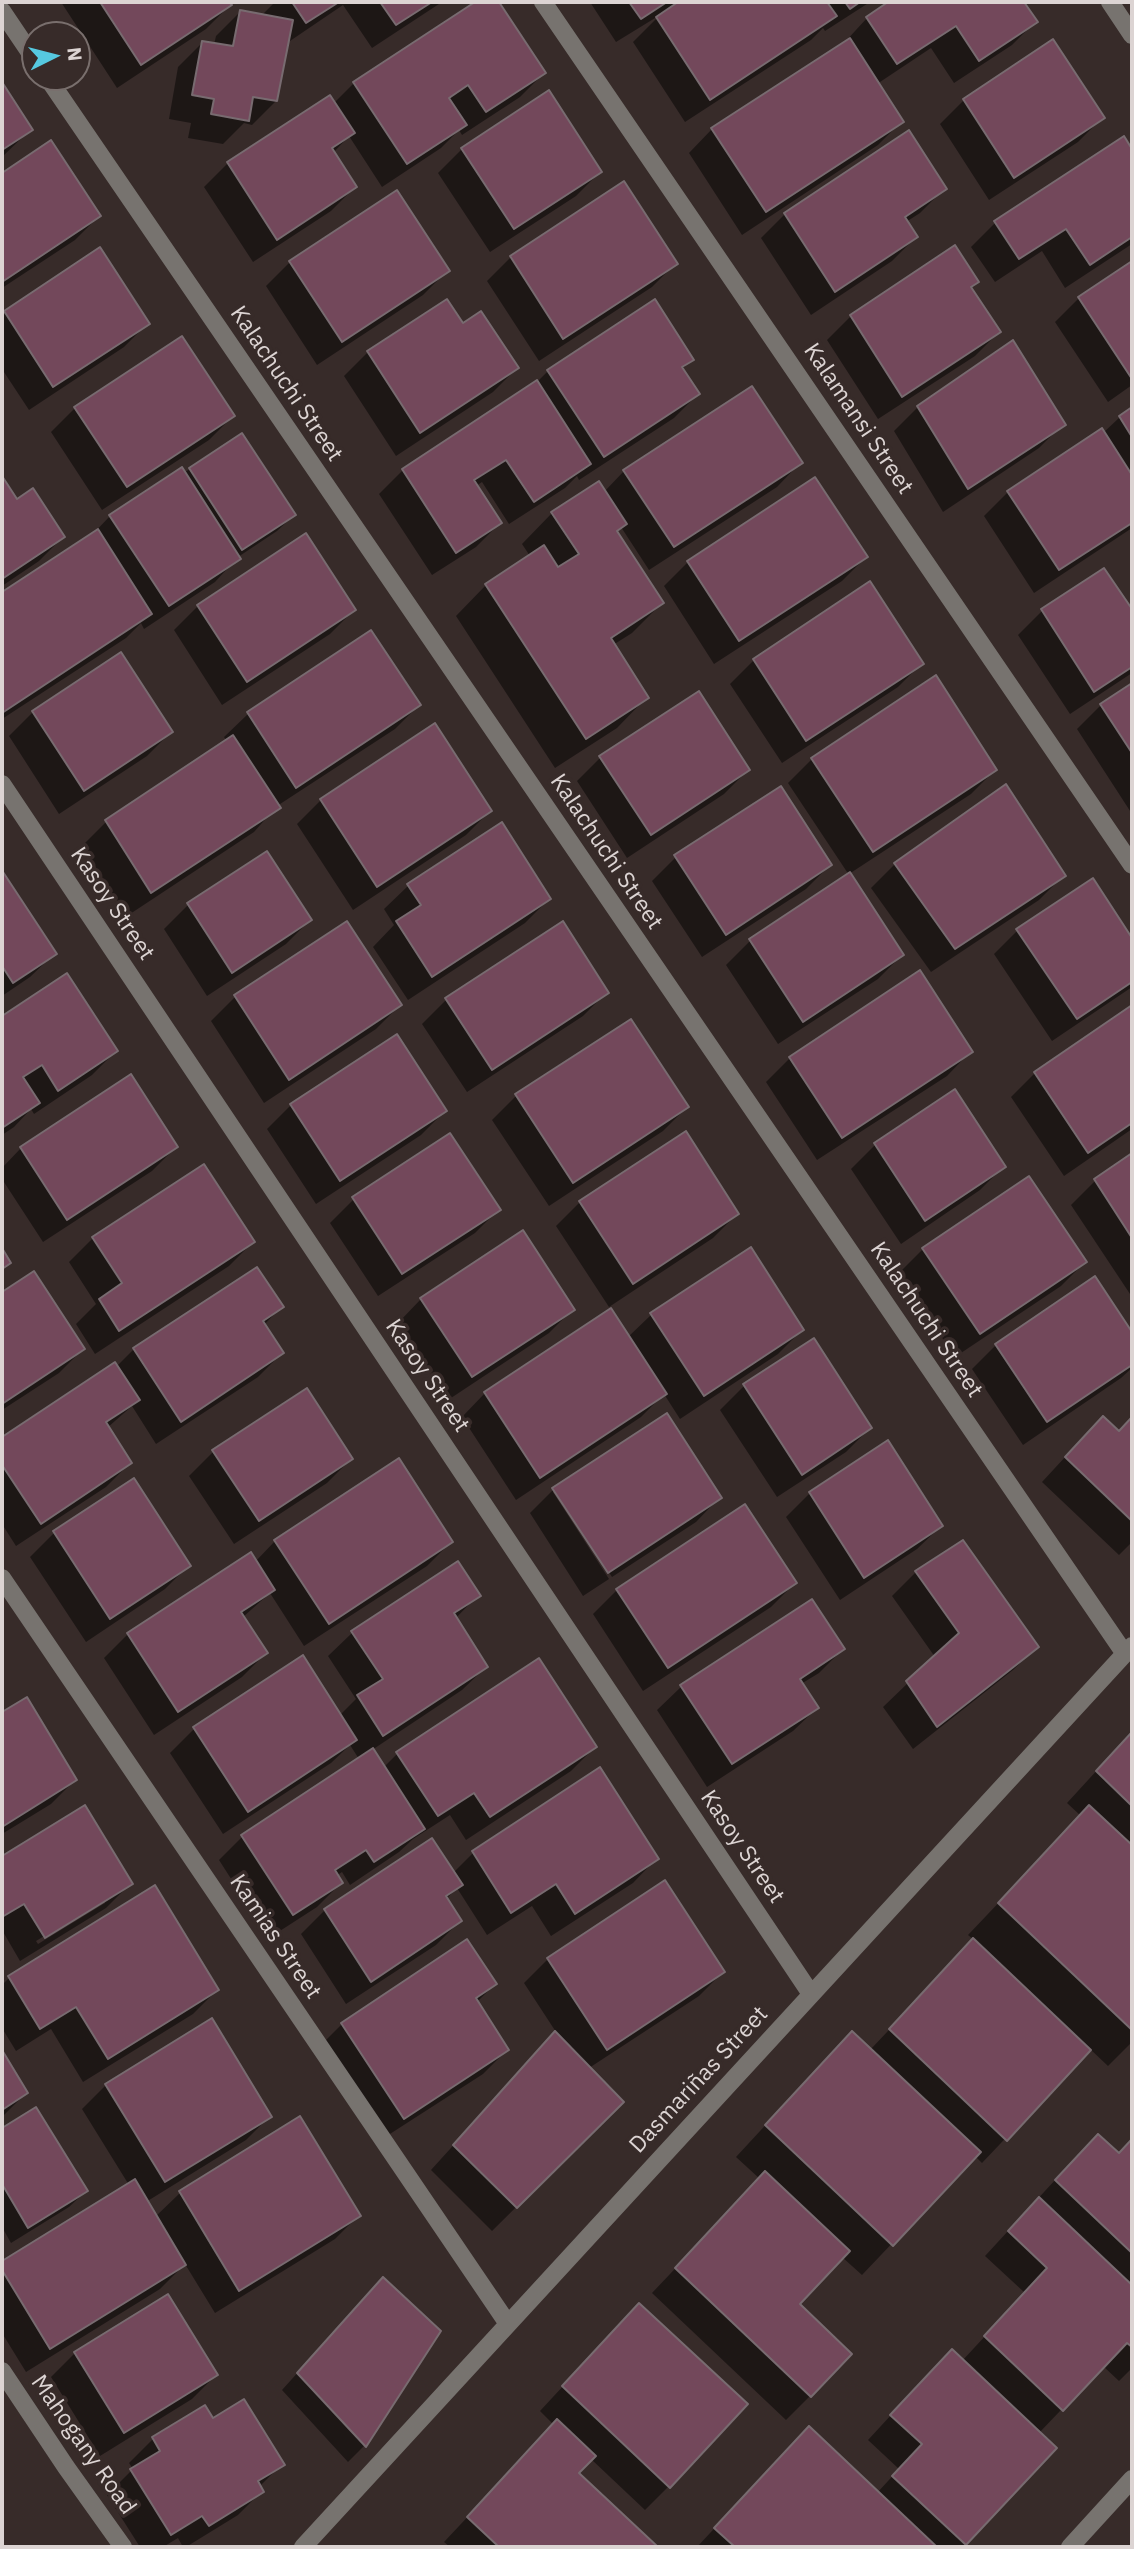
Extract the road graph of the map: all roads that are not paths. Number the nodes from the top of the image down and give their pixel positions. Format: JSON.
{"nodes":[{"id":1,"x":543,"y":2,"type":"edge"},
{"id":2,"x":1110,"y":2,"type":"edge"},
{"id":3,"x":2,"y":11,"type":"edge"},
{"id":4,"x":1132,"y":35,"type":"edge"},
{"id":5,"x":21,"y":39,"type":"edge"},
{"id":6,"x":57,"y":91,"type":"edge"},
{"id":7,"x":2,"y":784,"type":"edge"},
{"id":8,"x":1132,"y":865,"type":"edge"},
{"id":9,"x":2,"y":1578,"type":"edge"},
{"id":10,"x":1129,"y":1650,"type":"edge"},
{"id":11,"x":811,"y":1994,"type":"junction"},
{"id":12,"x":508,"y":2323,"type":"junction"},
{"id":13,"x":2,"y":2371,"type":"edge"},
{"id":14,"x":1132,"y":2479,"type":"edge"},
{"id":15,"x":123,"y":2547,"type":"edge"},
{"id":16,"x":303,"y":2547,"type":"edge"},
{"id":17,"x":1070,"y":2547,"type":"edge"}],
"edges":[{"from":1,"to":8,"type":"street","name":"Kalamansi Street"},
{"from":2,"to":4,"type":"street"},
{"from":3,"to":5,"type":"street"},
{"from":6,"to":10,"type":"street","name":"Kalachuchi Street"},
{"from":7,"to":11,"type":"street","name":"Kasoy Street"},
{"from":9,"to":12,"type":"street","name":"Kamias Street"},
{"from":10,"to":11,"type":"street","name":"Dasmariñas Street"},
{"from":11,"to":12,"type":"street","name":"Dasmariñas Street"},
{"from":12,"to":16,"type":"street","name":"Dasmariñas Street"},
{"from":13,"to":15,"type":"street","name":"Mahogany Road"},
{"from":14,"to":17,"type":"street"}]}
